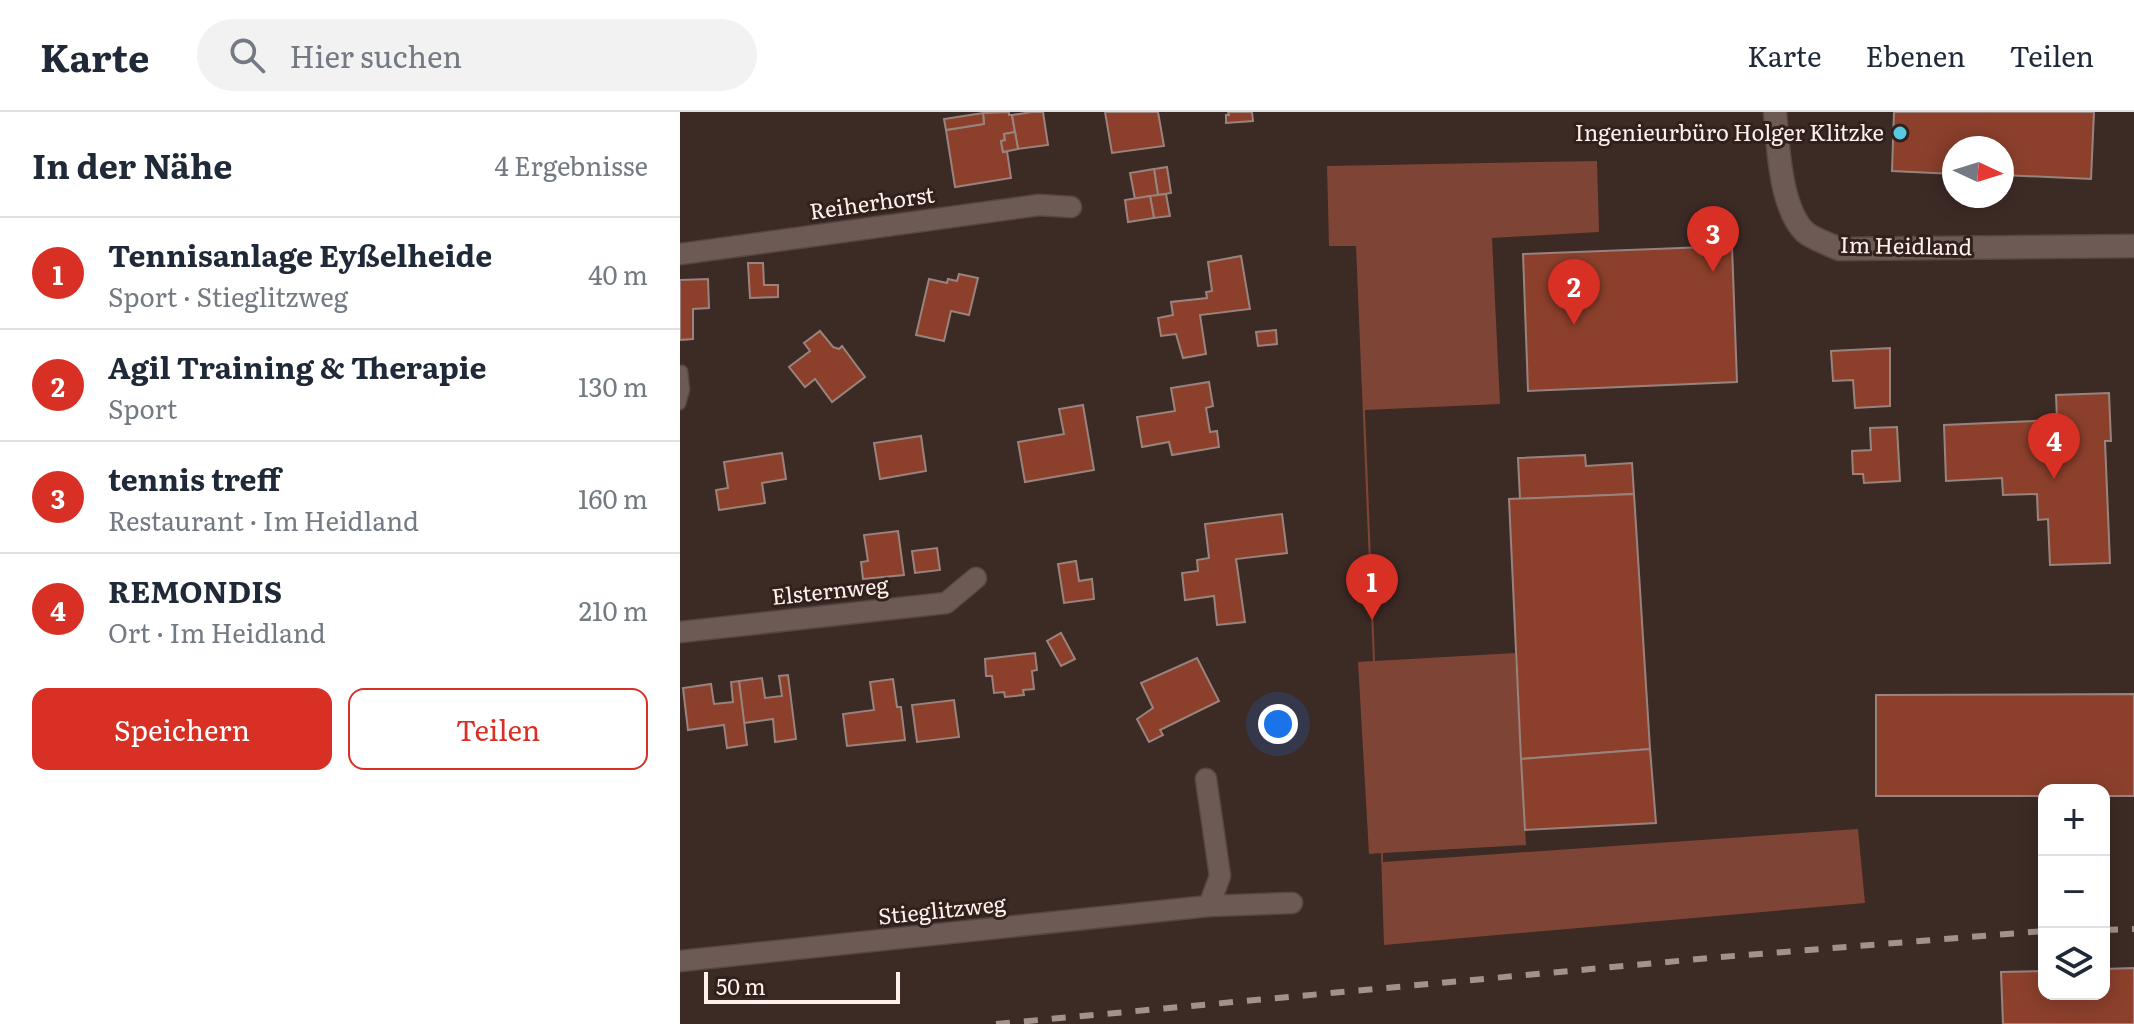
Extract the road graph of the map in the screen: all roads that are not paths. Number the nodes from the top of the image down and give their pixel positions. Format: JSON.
{"nodes":[{"id":1,"x":1775,"y":112,"type":"edge"},
{"id":2,"x":1071,"y":207,"type":"dead end"},
{"id":3,"x":2134,"y":246,"type":"edge"},
{"id":4,"x":680,"y":254,"type":"edge"},
{"id":5,"x":682,"y":371,"type":"dead end"},
{"id":6,"x":680,"y":404,"type":"edge"},
{"id":7,"x":976,"y":578,"type":"dead end"},
{"id":8,"x":680,"y":632,"type":"edge"},
{"id":9,"x":1206,"y":779,"type":"dead end"},
{"id":10,"x":1292,"y":903,"type":"dead end"},
{"id":11,"x":1209,"y":906,"type":"junction"},
{"id":12,"x":680,"y":961,"type":"edge"}],
"edges":[{"from":1,"to":3,"type":"street","name":"Im Heidland"},
{"from":2,"to":4,"type":"street","name":"Reiherhorst"},
{"from":5,"to":6,"type":"lane"},
{"from":7,"to":8,"type":"street","name":"Elsternweg"},
{"from":9,"to":11,"type":"street"},
{"from":10,"to":11,"type":"street","name":"Stieglitzweg"},
{"from":11,"to":12,"type":"street","name":"Stieglitzweg"}]}
